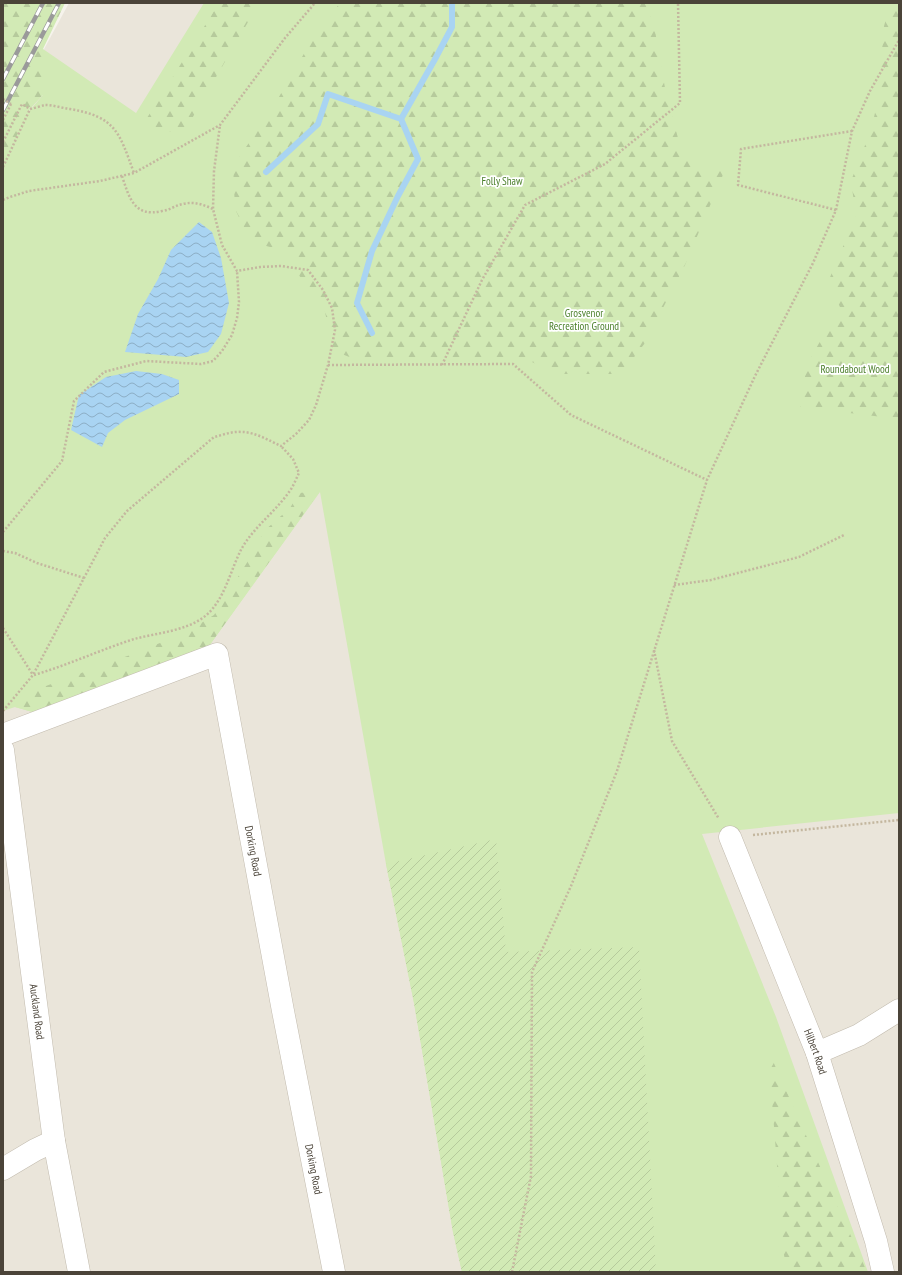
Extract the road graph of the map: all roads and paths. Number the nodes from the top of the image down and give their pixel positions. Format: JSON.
{"nodes":[{"id":1,"x":315,"y":3,"type":"edge"},
{"id":2,"x":678,"y":3,"type":"edge"},
{"id":3,"x":899,"y":40,"type":"edge"},
{"id":4,"x":3,"y":99,"type":"edge"},
{"id":5,"x":30,"y":109,"type":"junction"},
{"id":6,"x":3,"y":120,"type":"edge"},
{"id":7,"x":220,"y":125,"type":"junction"},
{"id":8,"x":852,"y":131,"type":"junction"},
{"id":9,"x":3,"y":142,"type":"edge"},
{"id":10,"x":3,"y":167,"type":"edge"},
{"id":11,"x":134,"y":173,"type":"junction"},
{"id":12,"x":122,"y":176,"type":"junction"},
{"id":13,"x":3,"y":200,"type":"edge"},
{"id":14,"x":214,"y":209,"type":"junction"},
{"id":15,"x":836,"y":210,"type":"junction"},
{"id":16,"x":237,"y":271,"type":"junction"},
{"id":17,"x":328,"y":365,"type":"junction"},
{"id":18,"x":442,"y":365,"type":"junction"},
{"id":19,"x":281,"y":446,"type":"junction"},
{"id":20,"x":707,"y":480,"type":"junction"},
{"id":21,"x":3,"y":532,"type":"edge"},
{"id":22,"x":844,"y":534,"type":"dead end"},
{"id":23,"x":3,"y":551,"type":"edge"},
{"id":24,"x":84,"y":578,"type":"junction"},
{"id":25,"x":674,"y":586,"type":"junction"},
{"id":26,"x":3,"y":628,"type":"edge"},
{"id":27,"x":654,"y":650,"type":"junction"},
{"id":28,"x":33,"y":675,"type":"junction"},
{"id":29,"x":3,"y":710,"type":"edge"},
{"id":30,"x":3,"y":735,"type":"edge"},
{"id":31,"x":3,"y":750,"type":"edge"},
{"id":32,"x":899,"y":820,"type":"edge"},
{"id":33,"x":730,"y":837,"type":"junction"},
{"id":34,"x":10,"y":850,"type":"edge"},
{"id":35,"x":899,"y":1010,"type":"edge"},
{"id":36,"x":816,"y":1053,"type":"junction"},
{"id":37,"x":54,"y":1141,"type":"junction"},
{"id":38,"x":3,"y":1170,"type":"edge"},
{"id":39,"x":79,"y":1272,"type":"edge"},
{"id":40,"x":334,"y":1272,"type":"edge"},
{"id":41,"x":512,"y":1272,"type":"edge"},
{"id":42,"x":883,"y":1272,"type":"edge"}],
"edges":[{"from":1,"to":7,"type":"path"},
{"from":2,"to":18,"type":"path"},
{"from":3,"to":8,"type":"path"},
{"from":4,"to":6,"type":"path","bridge":true},
{"from":5,"to":9,"type":"path"},
{"from":5,"to":10,"type":"path"},
{"from":5,"to":11,"type":"path"},
{"from":7,"to":11,"type":"path"},
{"from":7,"to":14,"type":"path"},
{"from":8,"to":15,"type":"path"},
{"from":8,"to":15,"type":"path"},
{"from":11,"to":12,"type":"path"},
{"from":12,"to":13,"type":"path"},
{"from":12,"to":14,"type":"path"},
{"from":14,"to":16,"type":"path"},
{"from":15,"to":20,"type":"path"},
{"from":16,"to":17,"type":"path"},
{"from":16,"to":21,"type":"path"},
{"from":17,"to":18,"type":"path"},
{"from":17,"to":19,"type":"path"},
{"from":18,"to":20,"type":"path"},
{"from":19,"to":24,"type":"path"},
{"from":19,"to":28,"type":"path"},
{"from":20,"to":25,"type":"path"},
{"from":22,"to":25,"type":"path"},
{"from":23,"to":24,"type":"path"},
{"from":24,"to":28,"type":"path"},
{"from":25,"to":27,"type":"path"},
{"from":26,"to":28,"type":"path"},
{"from":27,"to":33,"type":"path"},
{"from":27,"to":41,"type":"path"},
{"from":28,"to":29,"type":"path"},
{"from":30,"to":40,"type":"street","name":"Dorking Road"},
{"from":31,"to":34,"type":"street","name":"Auckland Road"},
{"from":32,"to":33,"type":"path"},
{"from":33,"to":36,"type":"street","name":"Hilbert Road"},
{"from":34,"to":37,"type":"street","name":"Auckland Road"},
{"from":35,"to":36,"type":"street"},
{"from":36,"to":42,"type":"street","name":"Hilbert Road"},
{"from":37,"to":38,"type":"street"},
{"from":37,"to":39,"type":"street","name":"Auckland Road"}]}
